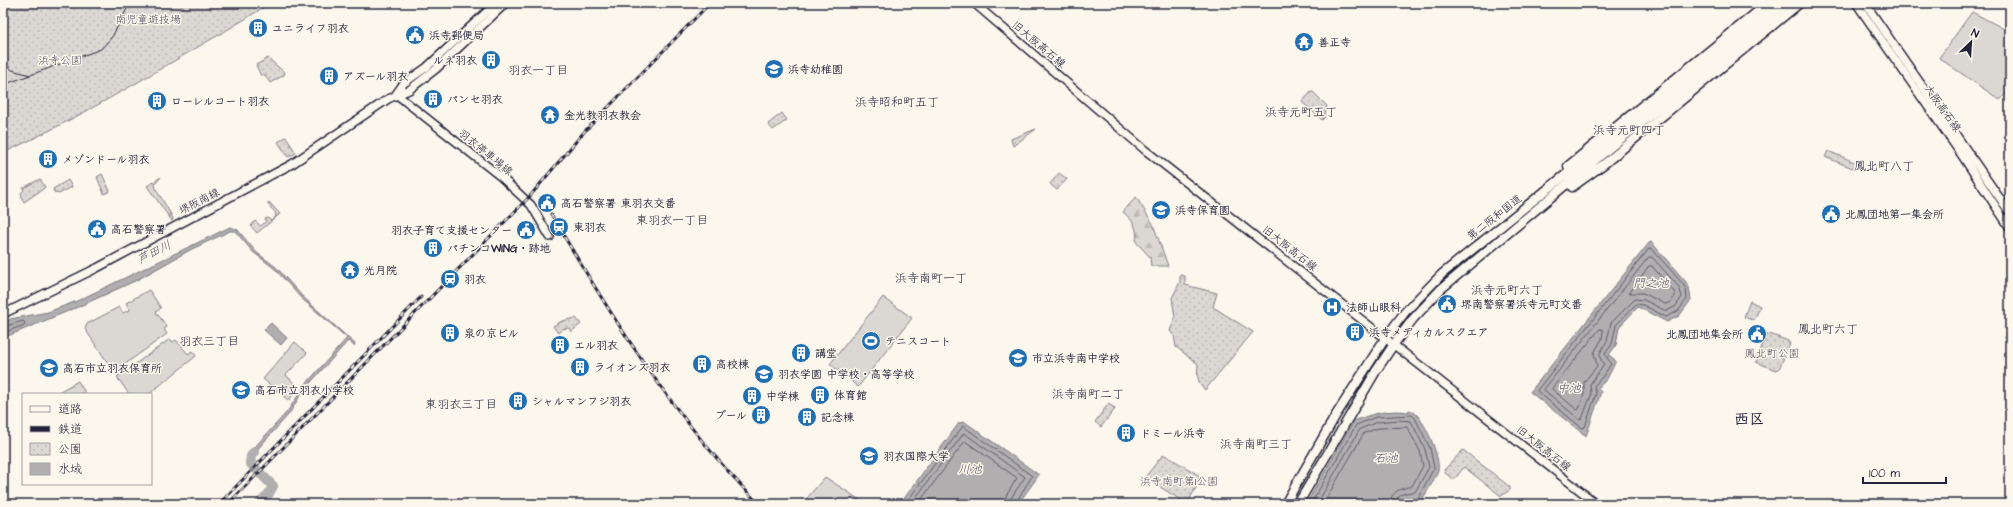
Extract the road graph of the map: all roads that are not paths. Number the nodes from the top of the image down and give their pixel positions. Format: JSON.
{"nodes":[{"id":1,"x":496,"y":3,"type":"edge"},
{"id":2,"x":506,"y":3,"type":"edge"},
{"id":3,"x":974,"y":3,"type":"edge"},
{"id":4,"x":1768,"y":3,"type":"edge"},
{"id":5,"x":1780,"y":3,"type":"edge"},
{"id":6,"x":1791,"y":3,"type":"edge"},
{"id":7,"x":1800,"y":3,"type":"edge"},
{"id":8,"x":1856,"y":3,"type":"edge"},
{"id":9,"x":1865,"y":3,"type":"edge"},
{"id":10,"x":396,"y":94,"type":"junction"},
{"id":11,"x":1610,"y":144,"type":"junction"},
{"id":12,"x":1531,"y":201,"type":"junction"},
{"id":13,"x":1547,"y":201,"type":"junction"},
{"id":14,"x":2010,"y":213,"type":"edge"},
{"id":15,"x":2010,"y":228,"type":"edge"},
{"id":16,"x":550,"y":237,"type":"dead end"},
{"id":17,"x":3,"y":314,"type":"edge"},
{"id":18,"x":1386,"y":337,"type":"junction"},
{"id":19,"x":1394,"y":344,"type":"junction"},
{"id":20,"x":1285,"y":504,"type":"edge"},
{"id":21,"x":1298,"y":504,"type":"edge"},
{"id":22,"x":1597,"y":504,"type":"edge"}],
"edges":[{"from":1,"to":10,"type":"main road","name":"堺阪南線"},
{"from":2,"to":10,"type":"main road","name":"堺阪南線"},
{"from":3,"to":18,"type":"main road","name":"旧大阪高石線"},
{"from":4,"to":12,"type":"highway"},
{"from":5,"to":11,"type":"highway","name":"第二阪和国道"},
{"from":6,"to":11,"type":"highway","name":"第二阪和国道"},
{"from":7,"to":13,"type":"highway"},
{"from":8,"to":15,"type":"main road","name":"大阪高石線"},
{"from":9,"to":14,"type":"main road","name":"大阪高石線"},
{"from":10,"to":16,"type":"main road","name":"羽衣停車場線"},
{"from":10,"to":17,"type":"main road","name":"堺阪南線"},
{"from":11,"to":12,"type":"highway","name":"第二阪和国道"},
{"from":11,"to":13,"type":"highway","name":"第二阪和国道"},
{"from":12,"to":18,"type":"highway","name":"第二阪和国道"},
{"from":13,"to":19,"type":"highway","name":"第二阪和国道"},
{"from":18,"to":19,"type":"main road","name":"旧大阪高石線"},
{"from":18,"to":20,"type":"highway","name":"第二阪和国道"},
{"from":19,"to":21,"type":"highway","name":"第二阪和国道"},
{"from":19,"to":22,"type":"main road","name":"旧大阪高石線"}]}
